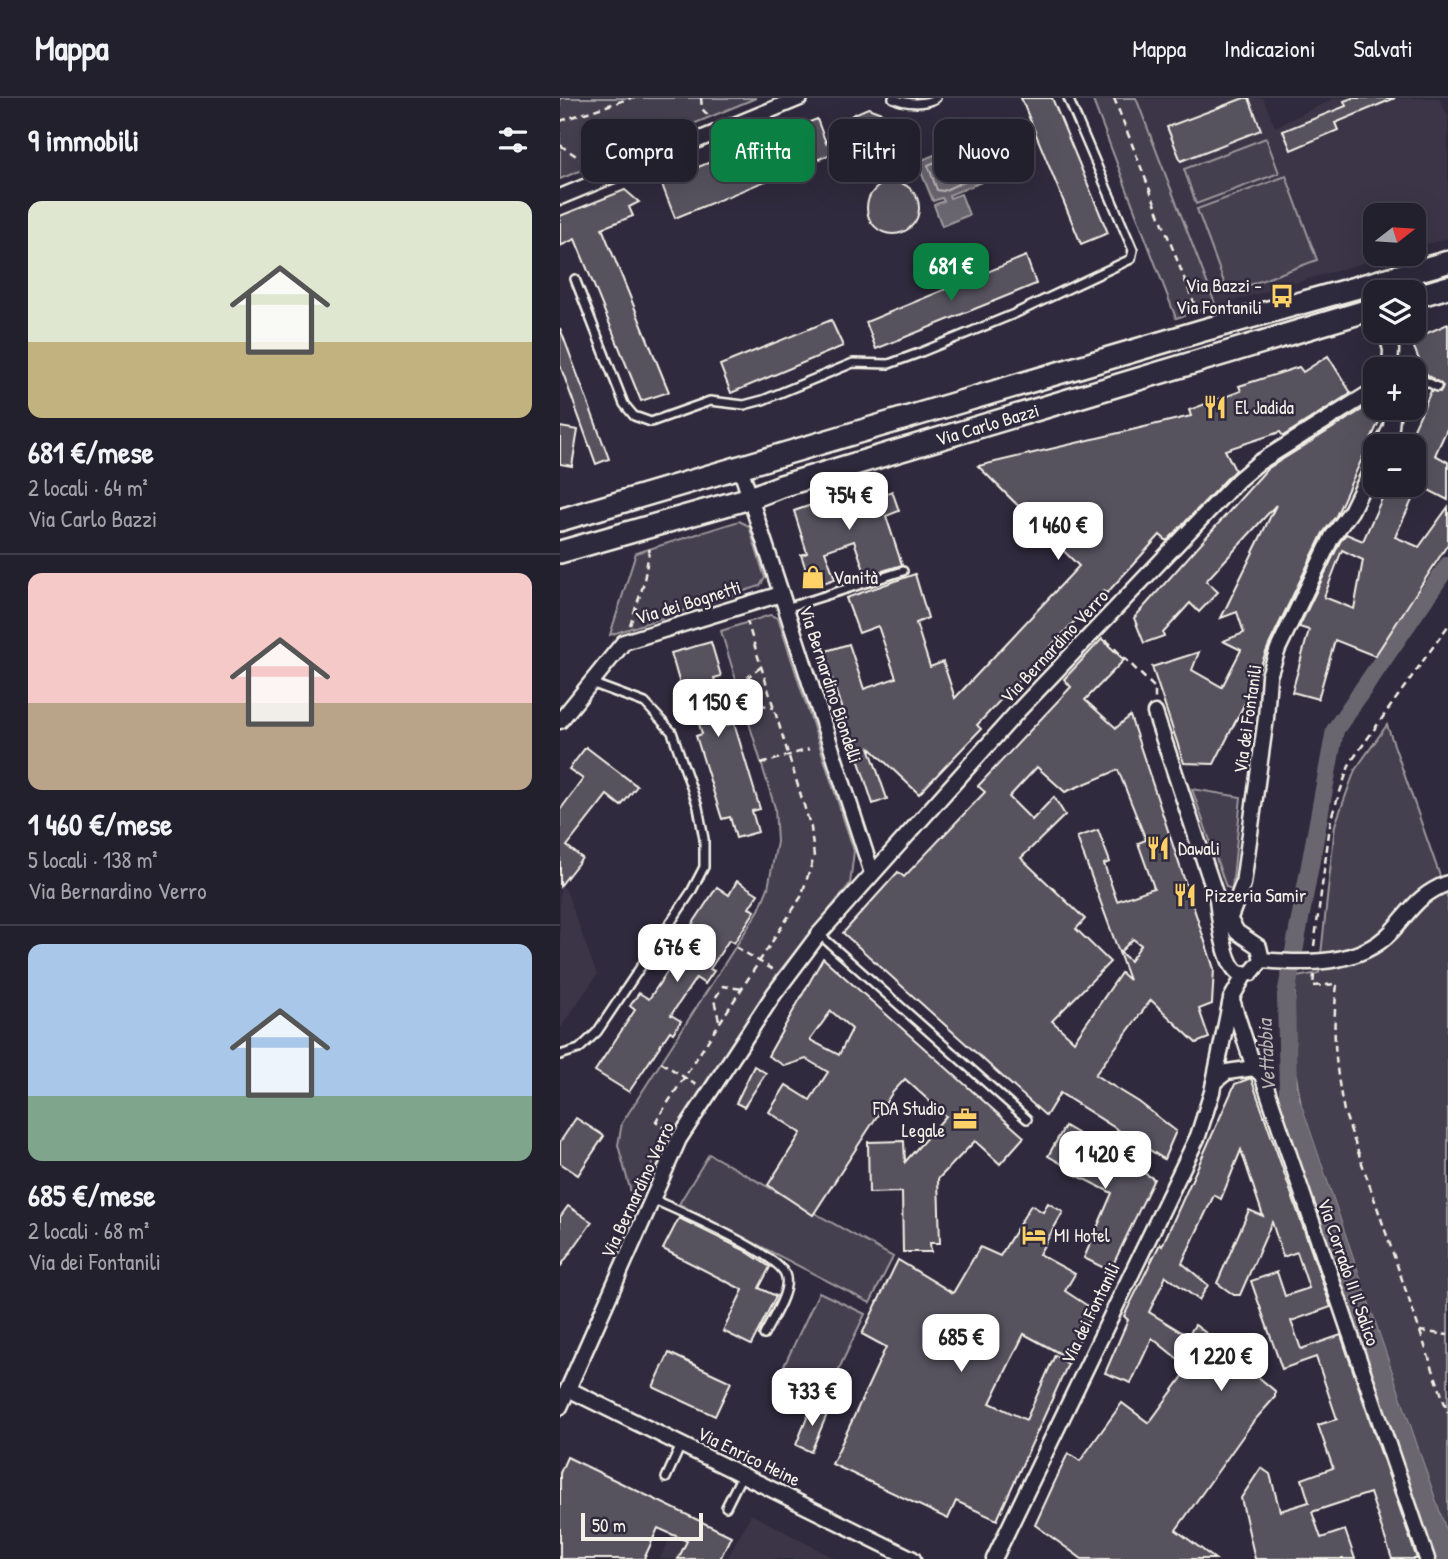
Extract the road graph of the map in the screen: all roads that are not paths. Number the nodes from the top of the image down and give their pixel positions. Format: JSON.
{"nodes":[{"id":1,"x":800,"y":98,"type":"edge"},
{"id":2,"x":893,"y":98,"type":"edge"},
{"id":3,"x":936,"y":98,"type":"edge"},
{"id":4,"x":1068,"y":98,"type":"edge"},
{"id":5,"x":560,"y":197,"type":"edge"},
{"id":6,"x":1448,"y":262,"type":"edge"},
{"id":7,"x":575,"y":279,"type":"dead end"},
{"id":8,"x":1403,"y":280,"type":"edge"},
{"id":9,"x":1448,"y":287,"type":"edge"},
{"id":10,"x":1426,"y":293,"type":"edge"},
{"id":11,"x":1363,"y":295,"type":"edge"},
{"id":12,"x":1363,"y":312,"type":"edge"},
{"id":13,"x":1426,"y":381,"type":"edge"},
{"id":14,"x":1437,"y":387,"type":"dead end"},
{"id":15,"x":1363,"y":398,"type":"edge"},
{"id":16,"x":740,"y":467,"type":"junction"},
{"id":17,"x":1363,"y":487,"type":"edge"},
{"id":18,"x":750,"y":498,"type":"junction"},
{"id":19,"x":560,"y":520,"type":"edge"},
{"id":20,"x":560,"y":552,"type":"edge"},
{"id":21,"x":903,"y":571,"type":"dead end"},
{"id":22,"x":781,"y":594,"type":"junction"},
{"id":23,"x":786,"y":608,"type":"junction"},
{"id":24,"x":591,"y":682,"type":"junction"},
{"id":25,"x":1155,"y":713,"type":"road end"},
{"id":26,"x":560,"y":721,"type":"edge"},
{"id":27,"x":872,"y":873,"type":"junction"},
{"id":28,"x":1448,"y":883,"type":"edge"},
{"id":29,"x":1217,"y":899,"type":"junction"},
{"id":30,"x":1229,"y":920,"type":"junction"},
{"id":31,"x":820,"y":934,"type":"junction"},
{"id":32,"x":1249,"y":940,"type":"junction"},
{"id":33,"x":1228,"y":952,"type":"junction"},
{"id":34,"x":1266,"y":961,"type":"junction"},
{"id":35,"x":1245,"y":974,"type":"junction"},
{"id":36,"x":1231,"y":999,"type":"junction"},
{"id":37,"x":560,"y":1055,"type":"edge"},
{"id":38,"x":1254,"y":1068,"type":"junction"},
{"id":39,"x":1214,"y":1082,"type":"junction"},
{"id":40,"x":1027,"y":1119,"type":"dead end"},
{"id":41,"x":652,"y":1198,"type":"junction"},
{"id":42,"x":764,"y":1335,"type":"dead end"},
{"id":43,"x":568,"y":1389,"type":"junction"},
{"id":44,"x":560,"y":1407,"type":"edge"},
{"id":45,"x":682,"y":1445,"type":"junction"},
{"id":46,"x":743,"y":1475,"type":"junction"},
{"id":47,"x":666,"y":1478,"type":"dead end"},
{"id":48,"x":726,"y":1507,"type":"dead end"},
{"id":49,"x":913,"y":1559,"type":"edge"},
{"id":50,"x":995,"y":1559,"type":"edge"},
{"id":51,"x":1427,"y":1559,"type":"edge"}],
"edges":[{"from":1,"to":5,"type":"street"},
{"from":2,"to":3,"type":"lane"},
{"from":4,"to":7,"type":"lane"},
{"from":6,"to":8,"type":"main road","name":"Via Carlo Bazzi"},
{"from":9,"to":10,"type":"main road"},
{"from":11,"to":16,"type":"main road","name":"Via Carlo Bazzi"},
{"from":12,"to":18,"type":"main road","name":"Via Carlo Bazzi"},
{"from":13,"to":14,"type":"lane"},
{"from":15,"to":27,"type":"street","name":"Via Bernardino Verro"},
{"from":16,"to":18,"type":"street","name":"Via Bernardino Biondelli"},
{"from":16,"to":19,"type":"main road","name":"Via Carlo Bazzi"},
{"from":17,"to":30,"type":"street","name":"Via dei Fontanili"},
{"from":18,"to":20,"type":"main road","name":"Via Carlo Bazzi"},
{"from":18,"to":22,"type":"street","name":"Via Bernardino Biondelli"},
{"from":21,"to":23,"type":"lane"},
{"from":22,"to":23,"type":"street","name":"Via Bernardino Biondelli"},
{"from":22,"to":24,"type":"street","name":"Via dei Bognetti"},
{"from":23,"to":27,"type":"street","name":"Via Bernardino Biondelli"},
{"from":24,"to":26,"type":"street","name":"Via dei Bognetti"},
{"from":24,"to":37,"type":"lane"},
{"from":25,"to":29,"type":"street"},
{"from":27,"to":31,"type":"street","name":"Via Bernardino Verro"},
{"from":28,"to":34,"type":"street"},
{"from":29,"to":30,"type":"street"},
{"from":29,"to":33,"type":"street"},
{"from":30,"to":32,"type":"street"},
{"from":31,"to":40,"type":"lane"},
{"from":31,"to":41,"type":"street","name":"Via Bernardino Verro"},
{"from":32,"to":33,"type":"street"},
{"from":32,"to":34,"type":"street"},
{"from":33,"to":35,"type":"street"},
{"from":34,"to":35,"type":"street"},
{"from":35,"to":36,"type":"street","name":"Via dei Fontanili"},
{"from":36,"to":38,"type":"street","name":"Via Corrado II Il Salico"},
{"from":36,"to":39,"type":"street","name":"Via dei Fontanili"},
{"from":38,"to":39,"type":"street"},
{"from":38,"to":51,"type":"street","name":"Via Corrado II Il Salico"},
{"from":39,"to":50,"type":"street","name":"Via dei Fontanili"},
{"from":41,"to":42,"type":"lane"},
{"from":41,"to":43,"type":"street","name":"Via Bernardino Verro"},
{"from":43,"to":44,"type":"street","name":"Via Bernardino Verro"},
{"from":43,"to":45,"type":"street","name":"Via Enrico Heine"},
{"from":45,"to":46,"type":"street","name":"Via Enrico Heine"},
{"from":45,"to":47,"type":"lane"},
{"from":46,"to":48,"type":"lane"},
{"from":46,"to":49,"type":"street","name":"Via Enrico Heine"}]}
